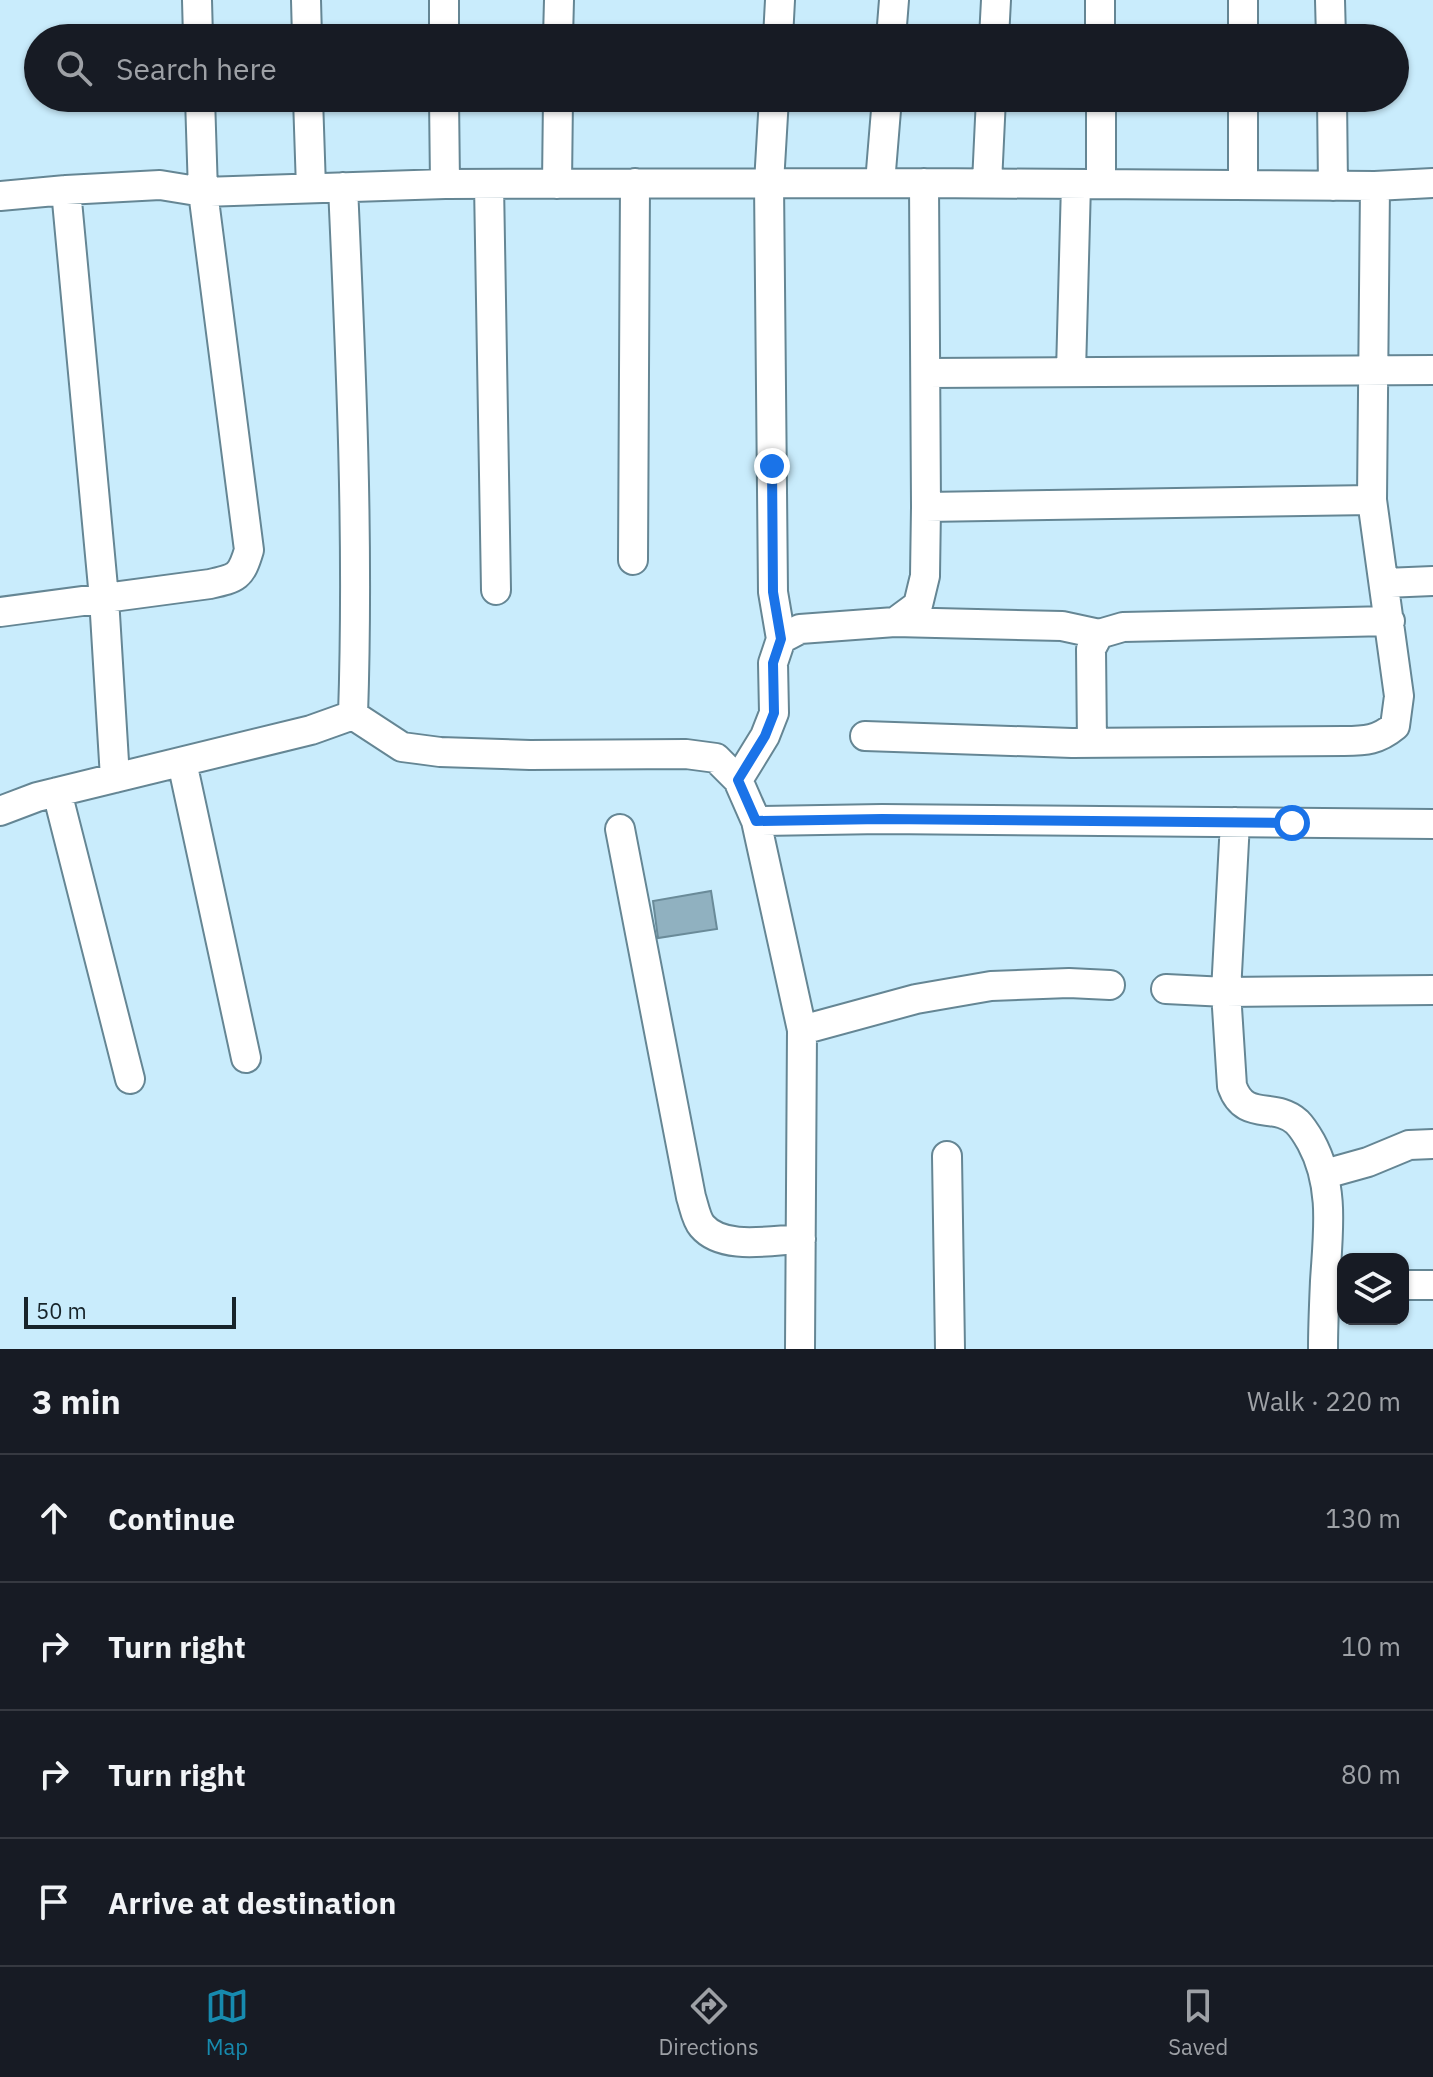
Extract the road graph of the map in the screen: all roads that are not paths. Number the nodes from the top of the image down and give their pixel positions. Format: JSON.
{"nodes":[{"id":1,"x":197,"y":0,"type":"edge"},
{"id":2,"x":306,"y":0,"type":"edge"},
{"id":3,"x":444,"y":0,"type":"edge"},
{"id":4,"x":559,"y":0,"type":"edge"},
{"id":5,"x":780,"y":0,"type":"edge"},
{"id":6,"x":894,"y":0,"type":"edge"},
{"id":7,"x":996,"y":0,"type":"edge"},
{"id":8,"x":1100,"y":0,"type":"edge"},
{"id":9,"x":1243,"y":0,"type":"edge"},
{"id":10,"x":1330,"y":0,"type":"edge"},
{"id":11,"x":198,"y":24,"type":"edge"},
{"id":12,"x":307,"y":24,"type":"edge"},
{"id":13,"x":444,"y":24,"type":"edge"},
{"id":14,"x":558,"y":24,"type":"edge"},
{"id":15,"x":779,"y":24,"type":"edge"},
{"id":16,"x":892,"y":24,"type":"edge"},
{"id":17,"x":995,"y":24,"type":"edge"},
{"id":18,"x":1100,"y":24,"type":"edge"},
{"id":19,"x":1243,"y":24,"type":"edge"},
{"id":20,"x":1331,"y":24,"type":"edge"},
{"id":21,"x":200,"y":112,"type":"edge"},
{"id":22,"x":308,"y":112,"type":"edge"},
{"id":23,"x":444,"y":112,"type":"edge"},
{"id":24,"x":558,"y":112,"type":"edge"},
{"id":25,"x":773,"y":112,"type":"edge"},
{"id":26,"x":886,"y":112,"type":"edge"},
{"id":27,"x":990,"y":112,"type":"edge"},
{"id":28,"x":1099,"y":112,"type":"edge"},
{"id":29,"x":1243,"y":112,"type":"edge"},
{"id":30,"x":1332,"y":112,"type":"edge"},
{"id":31,"x":635,"y":183,"type":"junction"},
{"id":32,"x":769,"y":183,"type":"junction"},
{"id":33,"x":880,"y":183,"type":"junction"},
{"id":34,"x":924,"y":183,"type":"junction"},
{"id":35,"x":987,"y":183,"type":"junction"},
{"id":36,"x":1433,"y":183,"type":"edge"},
{"id":37,"x":445,"y":184,"type":"junction"},
{"id":38,"x":489,"y":184,"type":"junction"},
{"id":39,"x":557,"y":184,"type":"junction"},
{"id":40,"x":1089,"y":184,"type":"junction"},
{"id":41,"x":1243,"y":185,"type":"junction"},
{"id":42,"x":1333,"y":186,"type":"junction"},
{"id":43,"x":1375,"y":186,"type":"junction"},
{"id":44,"x":343,"y":187,"type":"junction"},
{"id":45,"x":311,"y":188,"type":"junction"},
{"id":46,"x":66,"y":190,"type":"junction"},
{"id":47,"x":203,"y":192,"type":"junction"},
{"id":48,"x":0,"y":196,"type":"edge"},
{"id":49,"x":1372,"y":369,"type":"junction"},
{"id":50,"x":1433,"y":370,"type":"edge"},
{"id":51,"x":1071,"y":372,"type":"junction"},
{"id":52,"x":927,"y":373,"type":"junction"},
{"id":53,"x":1372,"y":500,"type":"junction"},
{"id":54,"x":926,"y":507,"type":"junction"},
{"id":55,"x":633,"y":560,"type":"dead end"},
{"id":56,"x":1433,"y":581,"type":"edge"},
{"id":57,"x":1385,"y":583,"type":"junction"},
{"id":58,"x":496,"y":590,"type":"dead end"},
{"id":59,"x":104,"y":598,"type":"junction"},
{"id":60,"x":0,"y":612,"type":"edge"},
{"id":61,"x":1390,"y":621,"type":"junction"},
{"id":62,"x":895,"y":622,"type":"junction"},
{"id":63,"x":1099,"y":634,"type":"junction"},
{"id":64,"x":781,"y":639,"type":"junction"},
{"id":65,"x":353,"y":715,"type":"junction"},
{"id":66,"x":865,"y":736,"type":"dead end"},
{"id":67,"x":1092,"y":743,"type":"junction"},
{"id":68,"x":182,"y":762,"type":"junction"},
{"id":69,"x":115,"y":778,"type":"junction"},
{"id":70,"x":738,"y":780,"type":"junction"},
{"id":71,"x":57,"y":792,"type":"junction"},
{"id":72,"x":0,"y":811,"type":"edge"},
{"id":73,"x":756,"y":821,"type":"junction"},
{"id":74,"x":1235,"y":822,"type":"junction"},
{"id":75,"x":1433,"y":824,"type":"edge"},
{"id":76,"x":620,"y":829,"type":"dead end"},
{"id":77,"x":1110,"y":985,"type":"dead end"},
{"id":78,"x":1166,"y":989,"type":"dead end"},
{"id":79,"x":1433,"y":990,"type":"edge"},
{"id":80,"x":1226,"y":992,"type":"junction"},
{"id":81,"x":802,"y":1030,"type":"junction"},
{"id":82,"x":246,"y":1058,"type":"dead end"},
{"id":83,"x":130,"y":1079,"type":"dead end"},
{"id":84,"x":1433,"y":1144,"type":"edge"},
{"id":85,"x":947,"y":1156,"type":"dead end"},
{"id":86,"x":1325,"y":1174,"type":"junction"},
{"id":87,"x":801,"y":1239,"type":"junction"},
{"id":88,"x":1334,"y":1284,"type":"edge"},
{"id":89,"x":1409,"y":1285,"type":"edge"},
{"id":90,"x":1433,"y":1285,"type":"edge"},
{"id":91,"x":800,"y":1349,"type":"edge"},
{"id":92,"x":950,"y":1349,"type":"edge"},
{"id":93,"x":1323,"y":1349,"type":"edge"}],
"edges":[{"from":1,"to":11,"type":"street"},
{"from":2,"to":12,"type":"street"},
{"from":3,"to":13,"type":"street"},
{"from":4,"to":14,"type":"street"},
{"from":5,"to":15,"type":"street"},
{"from":6,"to":16,"type":"street"},
{"from":7,"to":17,"type":"street"},
{"from":8,"to":18,"type":"street"},
{"from":9,"to":19,"type":"street"},
{"from":10,"to":20,"type":"street"},
{"from":21,"to":47,"type":"street"},
{"from":22,"to":45,"type":"street"},
{"from":23,"to":37,"type":"street"},
{"from":24,"to":39,"type":"street"},
{"from":25,"to":32,"type":"street"},
{"from":26,"to":33,"type":"street"},
{"from":27,"to":35,"type":"street"},
{"from":28,"to":40,"type":"street"},
{"from":29,"to":41,"type":"street"},
{"from":30,"to":42,"type":"street"},
{"from":31,"to":32,"type":"street"},
{"from":31,"to":39,"type":"street"},
{"from":31,"to":55,"type":"street"},
{"from":32,"to":33,"type":"street"},
{"from":32,"to":64,"type":"street"},
{"from":33,"to":34,"type":"street"},
{"from":34,"to":35,"type":"street"},
{"from":34,"to":52,"type":"street"},
{"from":35,"to":40,"type":"street"},
{"from":36,"to":43,"type":"street"},
{"from":37,"to":38,"type":"street"},
{"from":37,"to":44,"type":"street"},
{"from":38,"to":39,"type":"street"},
{"from":38,"to":58,"type":"street"},
{"from":40,"to":41,"type":"street"},
{"from":40,"to":51,"type":"street"},
{"from":41,"to":42,"type":"street"},
{"from":42,"to":43,"type":"street"},
{"from":43,"to":49,"type":"street"},
{"from":44,"to":45,"type":"street"},
{"from":44,"to":65,"type":"street"},
{"from":45,"to":47,"type":"street"},
{"from":46,"to":47,"type":"street"},
{"from":46,"to":48,"type":"street"},
{"from":46,"to":59,"type":"street"},
{"from":47,"to":59,"type":"street"},
{"from":49,"to":50,"type":"street"},
{"from":49,"to":51,"type":"street"},
{"from":49,"to":53,"type":"street"},
{"from":51,"to":52,"type":"street"},
{"from":52,"to":54,"type":"street"},
{"from":53,"to":54,"type":"street"},
{"from":53,"to":57,"type":"street"},
{"from":54,"to":62,"type":"street"},
{"from":56,"to":57,"type":"street"},
{"from":57,"to":61,"type":"street"},
{"from":59,"to":60,"type":"street"},
{"from":59,"to":69,"type":"street"},
{"from":61,"to":63,"type":"street"},
{"from":61,"to":67,"type":"street"},
{"from":62,"to":63,"type":"street"},
{"from":62,"to":64,"type":"street"},
{"from":63,"to":67,"type":"street"},
{"from":64,"to":70,"type":"street"},
{"from":65,"to":68,"type":"street"},
{"from":65,"to":70,"type":"street"},
{"from":66,"to":67,"type":"street"},
{"from":68,"to":69,"type":"street"},
{"from":68,"to":82,"type":"street"},
{"from":69,"to":71,"type":"street"},
{"from":70,"to":73,"type":"street"},
{"from":71,"to":72,"type":"street"},
{"from":71,"to":83,"type":"street"},
{"from":73,"to":74,"type":"street"},
{"from":73,"to":81,"type":"street"},
{"from":74,"to":75,"type":"street"},
{"from":74,"to":80,"type":"street"},
{"from":76,"to":87,"type":"street"},
{"from":77,"to":81,"type":"street"},
{"from":78,"to":80,"type":"street"},
{"from":79,"to":80,"type":"street"},
{"from":80,"to":86,"type":"street"},
{"from":81,"to":87,"type":"street"},
{"from":84,"to":86,"type":"street"},
{"from":85,"to":92,"type":"street"},
{"from":86,"to":88,"type":"street"},
{"from":87,"to":91,"type":"street"},
{"from":88,"to":93,"type":"street"},
{"from":89,"to":90,"type":"street"}]}
